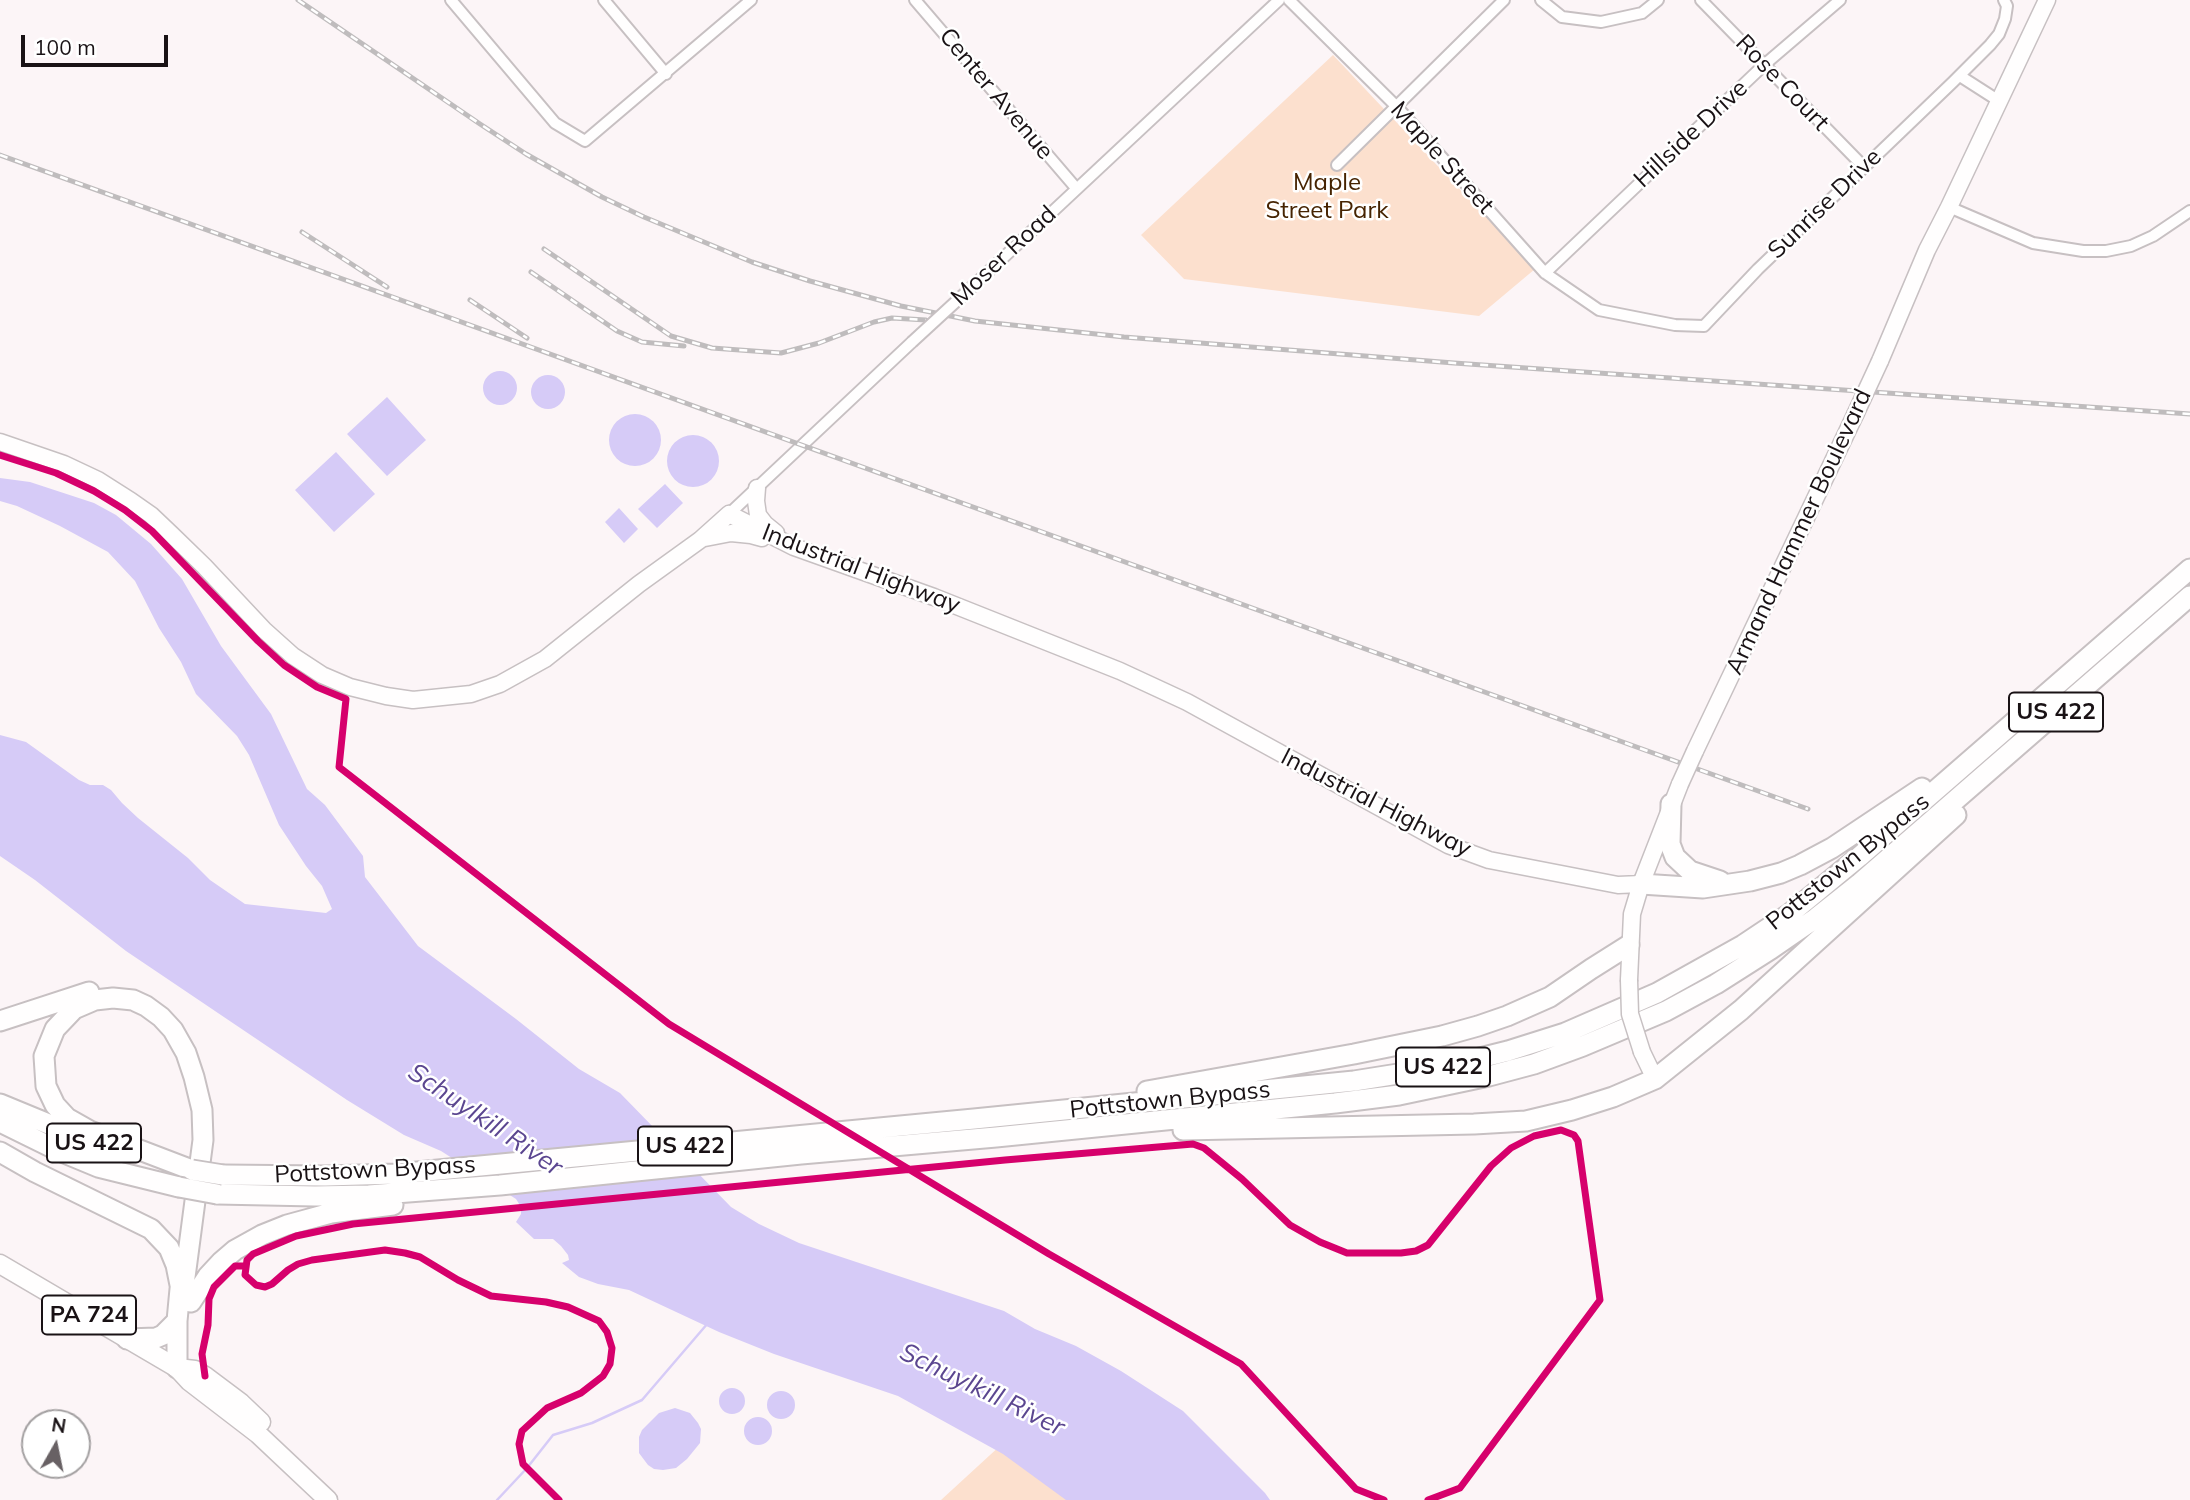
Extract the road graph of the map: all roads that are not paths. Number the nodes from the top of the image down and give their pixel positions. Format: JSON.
{"nodes":[{"id":1,"x":451,"y":0,"type":"edge"},
{"id":2,"x":604,"y":0,"type":"edge"},
{"id":3,"x":751,"y":0,"type":"edge"},
{"id":4,"x":915,"y":0,"type":"edge"},
{"id":5,"x":1279,"y":0,"type":"edge"},
{"id":6,"x":1289,"y":0,"type":"edge"},
{"id":7,"x":1504,"y":0,"type":"edge"},
{"id":8,"x":1541,"y":0,"type":"edge"},
{"id":9,"x":1658,"y":0,"type":"edge"},
{"id":10,"x":1701,"y":0,"type":"edge"},
{"id":11,"x":1840,"y":0,"type":"edge"},
{"id":12,"x":2004,"y":0,"type":"edge"},
{"id":13,"x":2047,"y":0,"type":"edge"},
{"id":14,"x":1764,"y":65,"type":"junction"},
{"id":15,"x":666,"y":74,"type":"junction"},
{"id":16,"x":1960,"y":76,"type":"junction"},
{"id":17,"x":1999,"y":101,"type":"junction"},
{"id":18,"x":1397,"y":107,"type":"junction"},
{"id":19,"x":1337,"y":165,"type":"dead end"},
{"id":20,"x":1863,"y":166,"type":"junction"},
{"id":21,"x":1076,"y":188,"type":"junction"},
{"id":22,"x":1950,"y":207,"type":"junction"},
{"id":23,"x":2190,"y":211,"type":"edge"},
{"id":24,"x":1545,"y":273,"type":"junction"},
{"id":25,"x":1599,"y":310,"type":"joint"},
{"id":26,"x":0,"y":442,"type":"edge"},
{"id":27,"x":757,"y":488,"type":"junction"},
{"id":28,"x":730,"y":514,"type":"junction"},
{"id":29,"x":700,"y":540,"type":"junction"},
{"id":30,"x":794,"y":547,"type":"junction"},
{"id":31,"x":2190,"y":569,"type":"edge"},
{"id":32,"x":2190,"y":598,"type":"edge"},
{"id":33,"x":1671,"y":804,"type":"junction"},
{"id":34,"x":1916,"y":820,"type":"junction"},
{"id":35,"x":1890,"y":866,"type":"junction"},
{"id":36,"x":1641,"y":884,"type":"junction"},
{"id":37,"x":1731,"y":884,"type":"junction"},
{"id":38,"x":1629,"y":945,"type":"junction"},
{"id":39,"x":0,"y":1021,"type":"edge"},
{"id":40,"x":1655,"y":1079,"type":"junction"},
{"id":41,"x":0,"y":1104,"type":"edge"},
{"id":42,"x":974,"y":1119,"type":"junction"},
{"id":43,"x":0,"y":1122,"type":"edge"},
{"id":44,"x":1081,"y":1128,"type":"junction"},
{"id":45,"x":0,"y":1152,"type":"edge"},
{"id":46,"x":192,"y":1170,"type":"junction"},
{"id":47,"x":423,"y":1196,"type":"junction"},
{"id":48,"x":0,"y":1264,"type":"edge"},
{"id":49,"x":186,"y":1296,"type":"junction"},
{"id":50,"x":177,"y":1321,"type":"junction"},
{"id":51,"x":127,"y":1339,"type":"junction"},
{"id":52,"x":177,"y":1368,"type":"junction"},
{"id":53,"x":328,"y":1500,"type":"edge"},
{"id":54,"x":338,"y":1500,"type":"edge"}],
"edges":[{"from":1,"to":15,"type":"street"},
{"from":2,"to":15,"type":"street"},
{"from":3,"to":15,"type":"street"},
{"from":4,"to":21,"type":"street","name":"Center Avenue"},
{"from":5,"to":21,"type":"street","name":"Moser Road"},
{"from":6,"to":18,"type":"street","name":"Maple Street"},
{"from":7,"to":18,"type":"street"},
{"from":8,"to":9,"type":"street"},
{"from":10,"to":14,"type":"street","name":"Rose Court"},
{"from":11,"to":14,"type":"street","name":"Hillside Drive"},
{"from":12,"to":16,"type":"street","name":"Sunrise Drive"},
{"from":13,"to":17,"type":"street","name":"Armand Hammer Boulevard"},
{"from":14,"to":20,"type":"street","name":"Rose Court"},
{"from":14,"to":24,"type":"street","name":"Hillside Drive"},
{"from":16,"to":17,"type":"street"},
{"from":16,"to":20,"type":"street","name":"Sunrise Drive"},
{"from":17,"to":22,"type":"street","name":"Armand Hammer Boulevard"},
{"from":18,"to":19,"type":"street"},
{"from":18,"to":24,"type":"street","name":"Maple Street"},
{"from":20,"to":25,"type":"street","name":"Sunrise Drive"},
{"from":21,"to":27,"type":"street","name":"Moser Road","bridge":true},
{"from":22,"to":23,"type":"street"},
{"from":22,"to":33,"type":"street","name":"Armand Hammer Boulevard","bridge":true},
{"from":24,"to":25,"type":"street","name":"Maple Street"},
{"from":26,"to":29,"type":"street"},
{"from":27,"to":28,"type":"street","name":"Moser Road"},
{"from":27,"to":30,"type":"street"},
{"from":28,"to":29,"type":"street"},
{"from":28,"to":30,"type":"street","name":"Industrial Highway"},
{"from":29,"to":30,"type":"street"},
{"from":30,"to":36,"type":"street","name":"Industrial Highway"},
{"from":31,"to":34,"type":"highway","number":"US 422"},
{"from":32,"to":34,"type":"highway","name":"Pottstown Bypass","number":"US 422"},
{"from":33,"to":36,"type":"street","name":"Armand Hammer Boulevard"},
{"from":33,"to":37,"type":"highway"},
{"from":34,"to":35,"type":"highway","name":"Pottstown Bypass","number":"US 422"},
{"from":34,"to":37,"type":"highway"},
{"from":34,"to":42,"type":"highway","name":"Pottstown Bypass","number":"US 422"},
{"from":35,"to":40,"type":"highway"},
{"from":35,"to":44,"type":"highway","name":"Pottstown Bypass","number":"US 422"},
{"from":36,"to":37,"type":"highway"},
{"from":36,"to":38,"type":"street","name":"Armand Hammer Boulevard"},
{"from":38,"to":40,"type":"street","name":"Armand Hammer Boulevard","bridge":true},
{"from":38,"to":42,"type":"highway"},
{"from":39,"to":49,"type":"highway"},
{"from":40,"to":44,"type":"highway"},
{"from":41,"to":46,"type":"highway","name":"Pottstown Bypass","number":"US 422"},
{"from":42,"to":46,"type":"highway","name":"Pottstown Bypass","number":"US 422","bridge":true},
{"from":43,"to":47,"type":"highway","name":"Pottstown Bypass","number":"US 422","bridge":true},
{"from":44,"to":47,"type":"highway","name":"Pottstown Bypass","number":"US 422"},
{"from":45,"to":49,"type":"highway"},
{"from":46,"to":49,"type":"highway"},
{"from":47,"to":49,"type":"highway"},
{"from":48,"to":51,"type":"main road","number":"PA 724"},
{"from":49,"to":50,"type":"highway"},
{"from":49,"to":52,"type":"highway"},
{"from":50,"to":51,"type":"highway"},
{"from":50,"to":52,"type":"highway"},
{"from":51,"to":52,"type":"main road","number":"PA 724"},
{"from":52,"to":53,"type":"main road","number":"PA 724"},
{"from":52,"to":54,"type":"main road","number":"PA 724"}]}
